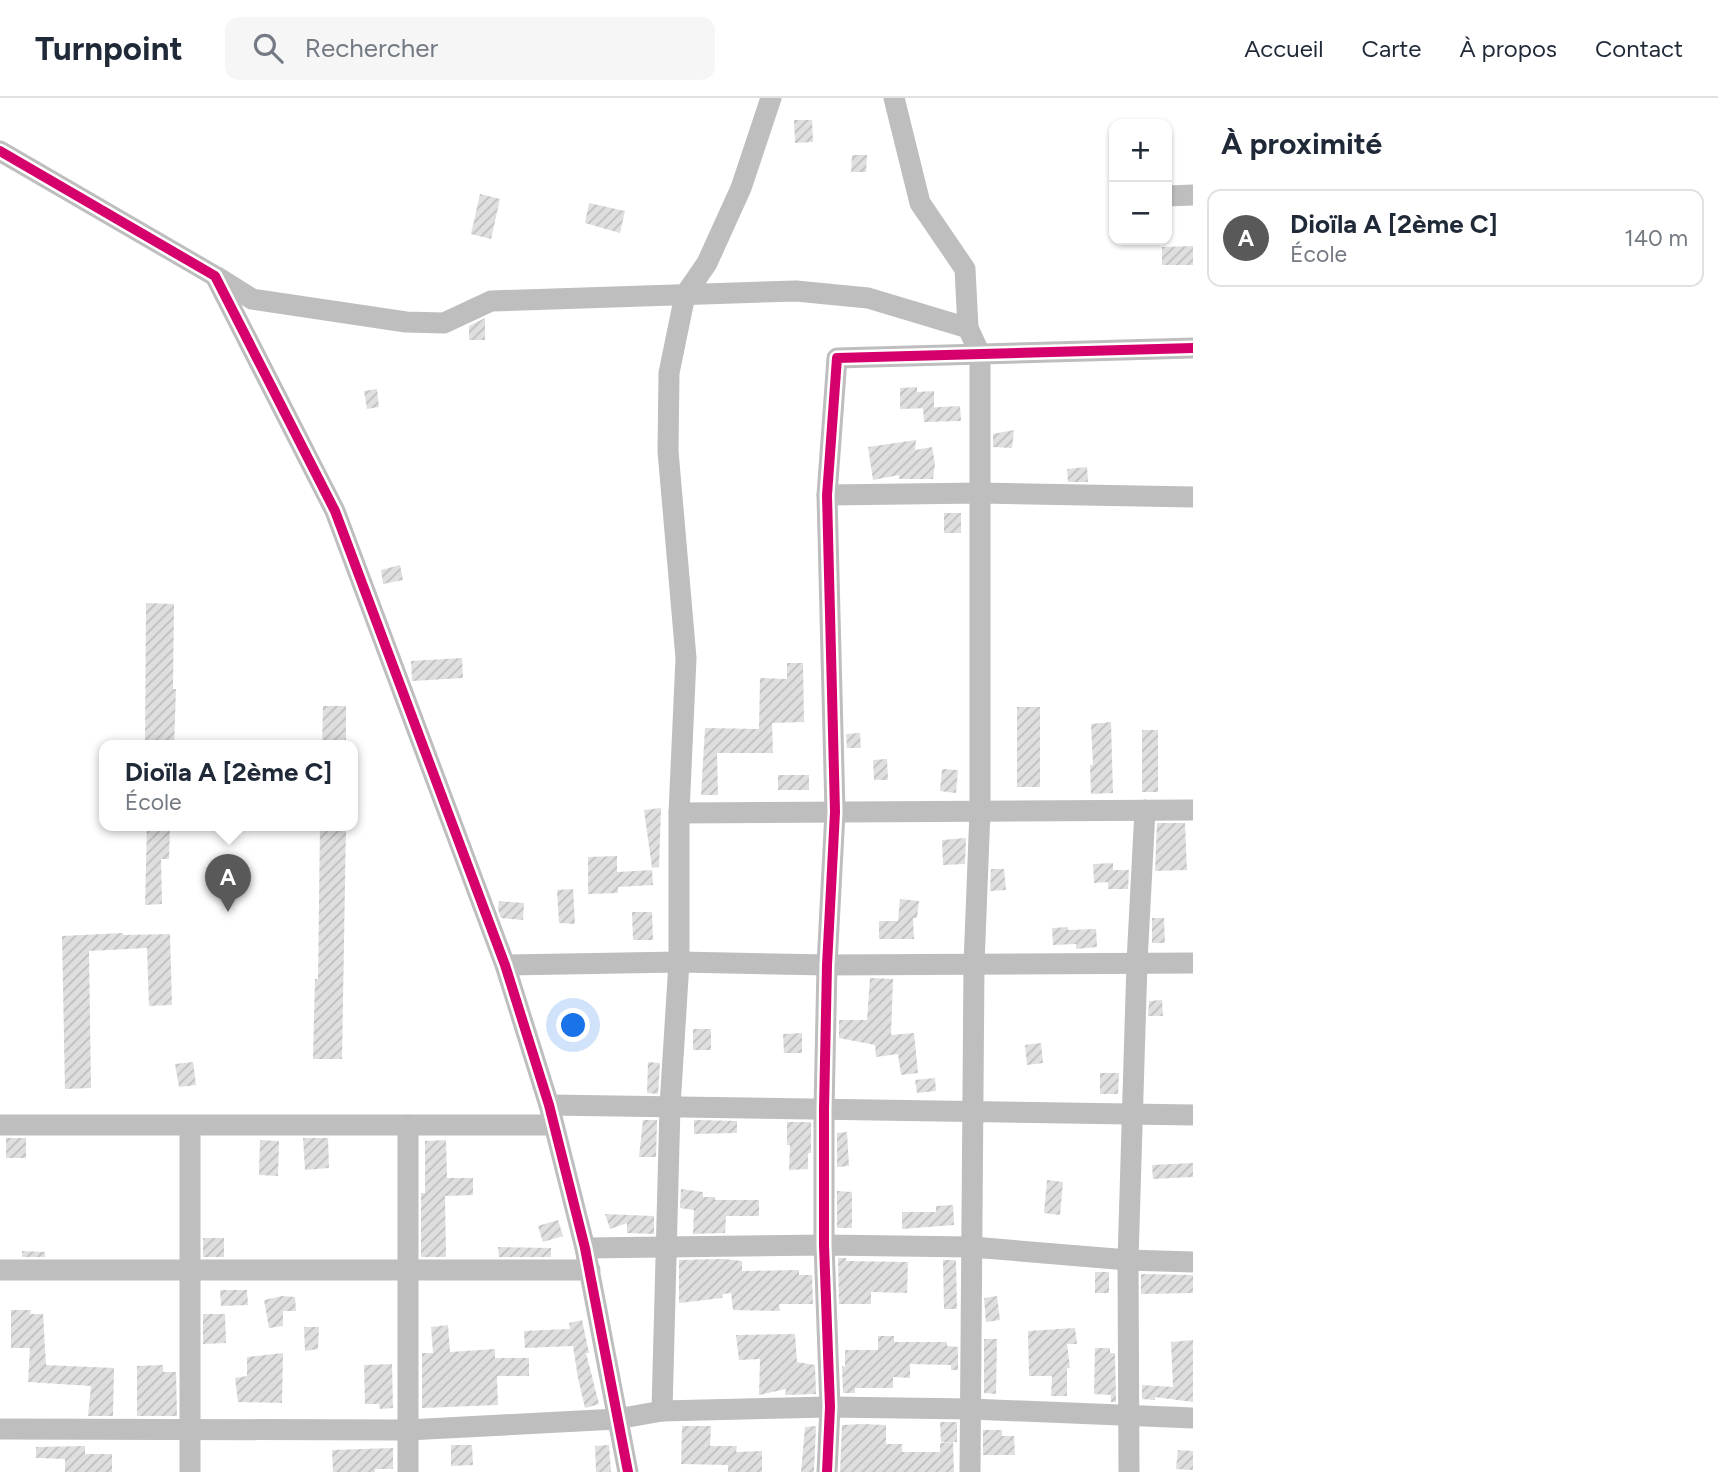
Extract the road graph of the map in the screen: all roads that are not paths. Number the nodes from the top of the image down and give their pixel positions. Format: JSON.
{"nodes":[{"id":1,"x":771,"y":98,"type":"edge"},
{"id":2,"x":894,"y":98,"type":"edge"},
{"id":3,"x":0,"y":151,"type":"edge"},
{"id":4,"x":1193,"y":195,"type":"edge"},
{"id":5,"x":1172,"y":196,"type":"edge"},
{"id":6,"x":215,"y":276,"type":"junction"},
{"id":7,"x":685,"y":295,"type":"junction"},
{"id":8,"x":968,"y":328,"type":"junction"},
{"id":9,"x":1193,"y":348,"type":"edge"},
{"id":10,"x":980,"y":354,"type":"junction"},
{"id":11,"x":981,"y":493,"type":"junction"},
{"id":12,"x":827,"y":495,"type":"junction"},
{"id":13,"x":1193,"y":497,"type":"edge"},
{"id":14,"x":1146,"y":810,"type":"junction"},
{"id":15,"x":1193,"y":810,"type":"edge"},
{"id":16,"x":980,"y":811,"type":"junction"},
{"id":17,"x":835,"y":812,"type":"junction"},
{"id":18,"x":680,"y":813,"type":"junction"},
{"id":19,"x":678,"y":962,"type":"junction"},
{"id":20,"x":1137,"y":962,"type":"junction"},
{"id":21,"x":1193,"y":962,"type":"edge"},
{"id":22,"x":974,"y":964,"type":"junction"},
{"id":23,"x":505,"y":965,"type":"junction"},
{"id":24,"x":827,"y":965,"type":"junction"},
{"id":25,"x":670,"y":1106,"type":"junction"},
{"id":26,"x":824,"y":1110,"type":"junction"},
{"id":27,"x":973,"y":1111,"type":"junction"},
{"id":28,"x":1133,"y":1112,"type":"junction"},
{"id":29,"x":551,"y":1115,"type":"junction"},
{"id":30,"x":1193,"y":1115,"type":"edge"},
{"id":31,"x":0,"y":1125,"type":"edge"},
{"id":32,"x":408,"y":1125,"type":"junction"},
{"id":33,"x":190,"y":1126,"type":"junction"},
{"id":34,"x":824,"y":1245,"type":"junction"},
{"id":35,"x":667,"y":1246,"type":"junction"},
{"id":36,"x":972,"y":1247,"type":"junction"},
{"id":37,"x":585,"y":1248,"type":"junction"},
{"id":38,"x":1128,"y":1261,"type":"junction"},
{"id":39,"x":1193,"y":1262,"type":"edge"},
{"id":40,"x":0,"y":1270,"type":"edge"},
{"id":41,"x":408,"y":1270,"type":"junction"},
{"id":42,"x":590,"y":1270,"type":"junction"},
{"id":43,"x":190,"y":1271,"type":"junction"},
{"id":44,"x":830,"y":1407,"type":"junction"},
{"id":45,"x":970,"y":1409,"type":"junction"},
{"id":46,"x":662,"y":1411,"type":"junction"},
{"id":47,"x":1129,"y":1416,"type":"junction"},
{"id":48,"x":1193,"y":1418,"type":"edge"},
{"id":49,"x":617,"y":1419,"type":"junction"},
{"id":50,"x":0,"y":1429,"type":"edge"},
{"id":51,"x":190,"y":1430,"type":"junction"},
{"id":52,"x":408,"y":1430,"type":"junction"},
{"id":53,"x":190,"y":1472,"type":"edge"},
{"id":54,"x":408,"y":1472,"type":"edge"},
{"id":55,"x":628,"y":1472,"type":"edge"},
{"id":56,"x":827,"y":1472,"type":"edge"},
{"id":57,"x":970,"y":1472,"type":"edge"},
{"id":58,"x":1129,"y":1472,"type":"edge"}],
"edges":[{"from":1,"to":7,"type":"street"},
{"from":2,"to":8,"type":"street"},
{"from":3,"to":6,"type":"street"},
{"from":4,"to":5,"type":"street"},
{"from":6,"to":7,"type":"street"},
{"from":6,"to":23,"type":"street"},
{"from":7,"to":8,"type":"street"},
{"from":7,"to":18,"type":"street"},
{"from":8,"to":10,"type":"street"},
{"from":9,"to":10,"type":"street"},
{"from":10,"to":11,"type":"street"},
{"from":10,"to":12,"type":"street"},
{"from":11,"to":12,"type":"street"},
{"from":11,"to":13,"type":"street"},
{"from":11,"to":16,"type":"street"},
{"from":12,"to":17,"type":"street"},
{"from":14,"to":15,"type":"street"},
{"from":14,"to":16,"type":"street"},
{"from":14,"to":20,"type":"street"},
{"from":16,"to":17,"type":"street"},
{"from":16,"to":22,"type":"street"},
{"from":17,"to":18,"type":"street"},
{"from":17,"to":24,"type":"street"},
{"from":18,"to":19,"type":"street"},
{"from":19,"to":23,"type":"street"},
{"from":19,"to":24,"type":"street"},
{"from":19,"to":25,"type":"street"},
{"from":20,"to":21,"type":"street"},
{"from":20,"to":22,"type":"street"},
{"from":20,"to":28,"type":"street"},
{"from":22,"to":24,"type":"street"},
{"from":22,"to":27,"type":"street"},
{"from":23,"to":29,"type":"street"},
{"from":24,"to":26,"type":"street"},
{"from":25,"to":26,"type":"street"},
{"from":25,"to":29,"type":"street"},
{"from":25,"to":35,"type":"street"},
{"from":26,"to":27,"type":"street"},
{"from":26,"to":34,"type":"street"},
{"from":27,"to":28,"type":"street"},
{"from":27,"to":36,"type":"street"},
{"from":28,"to":30,"type":"street"},
{"from":28,"to":38,"type":"street"},
{"from":29,"to":32,"type":"street"},
{"from":29,"to":37,"type":"street"},
{"from":31,"to":33,"type":"street"},
{"from":32,"to":33,"type":"street"},
{"from":32,"to":41,"type":"street"},
{"from":33,"to":43,"type":"street"},
{"from":34,"to":35,"type":"street"},
{"from":34,"to":36,"type":"street"},
{"from":34,"to":44,"type":"street"},
{"from":35,"to":37,"type":"street"},
{"from":35,"to":46,"type":"street"},
{"from":36,"to":38,"type":"street"},
{"from":36,"to":45,"type":"street"},
{"from":37,"to":42,"type":"street"},
{"from":38,"to":39,"type":"street"},
{"from":38,"to":47,"type":"street"},
{"from":40,"to":43,"type":"street"},
{"from":41,"to":42,"type":"street"},
{"from":41,"to":43,"type":"street"},
{"from":41,"to":52,"type":"street"},
{"from":42,"to":49,"type":"street"},
{"from":43,"to":51,"type":"street"},
{"from":44,"to":45,"type":"street"},
{"from":44,"to":46,"type":"street"},
{"from":44,"to":56,"type":"street"},
{"from":45,"to":47,"type":"street"},
{"from":45,"to":57,"type":"street"},
{"from":46,"to":49,"type":"street"},
{"from":47,"to":48,"type":"street"},
{"from":47,"to":58,"type":"street"},
{"from":49,"to":52,"type":"street"},
{"from":49,"to":55,"type":"street"},
{"from":50,"to":51,"type":"street"},
{"from":51,"to":52,"type":"street"},
{"from":51,"to":53,"type":"street"},
{"from":52,"to":54,"type":"street"}]}
